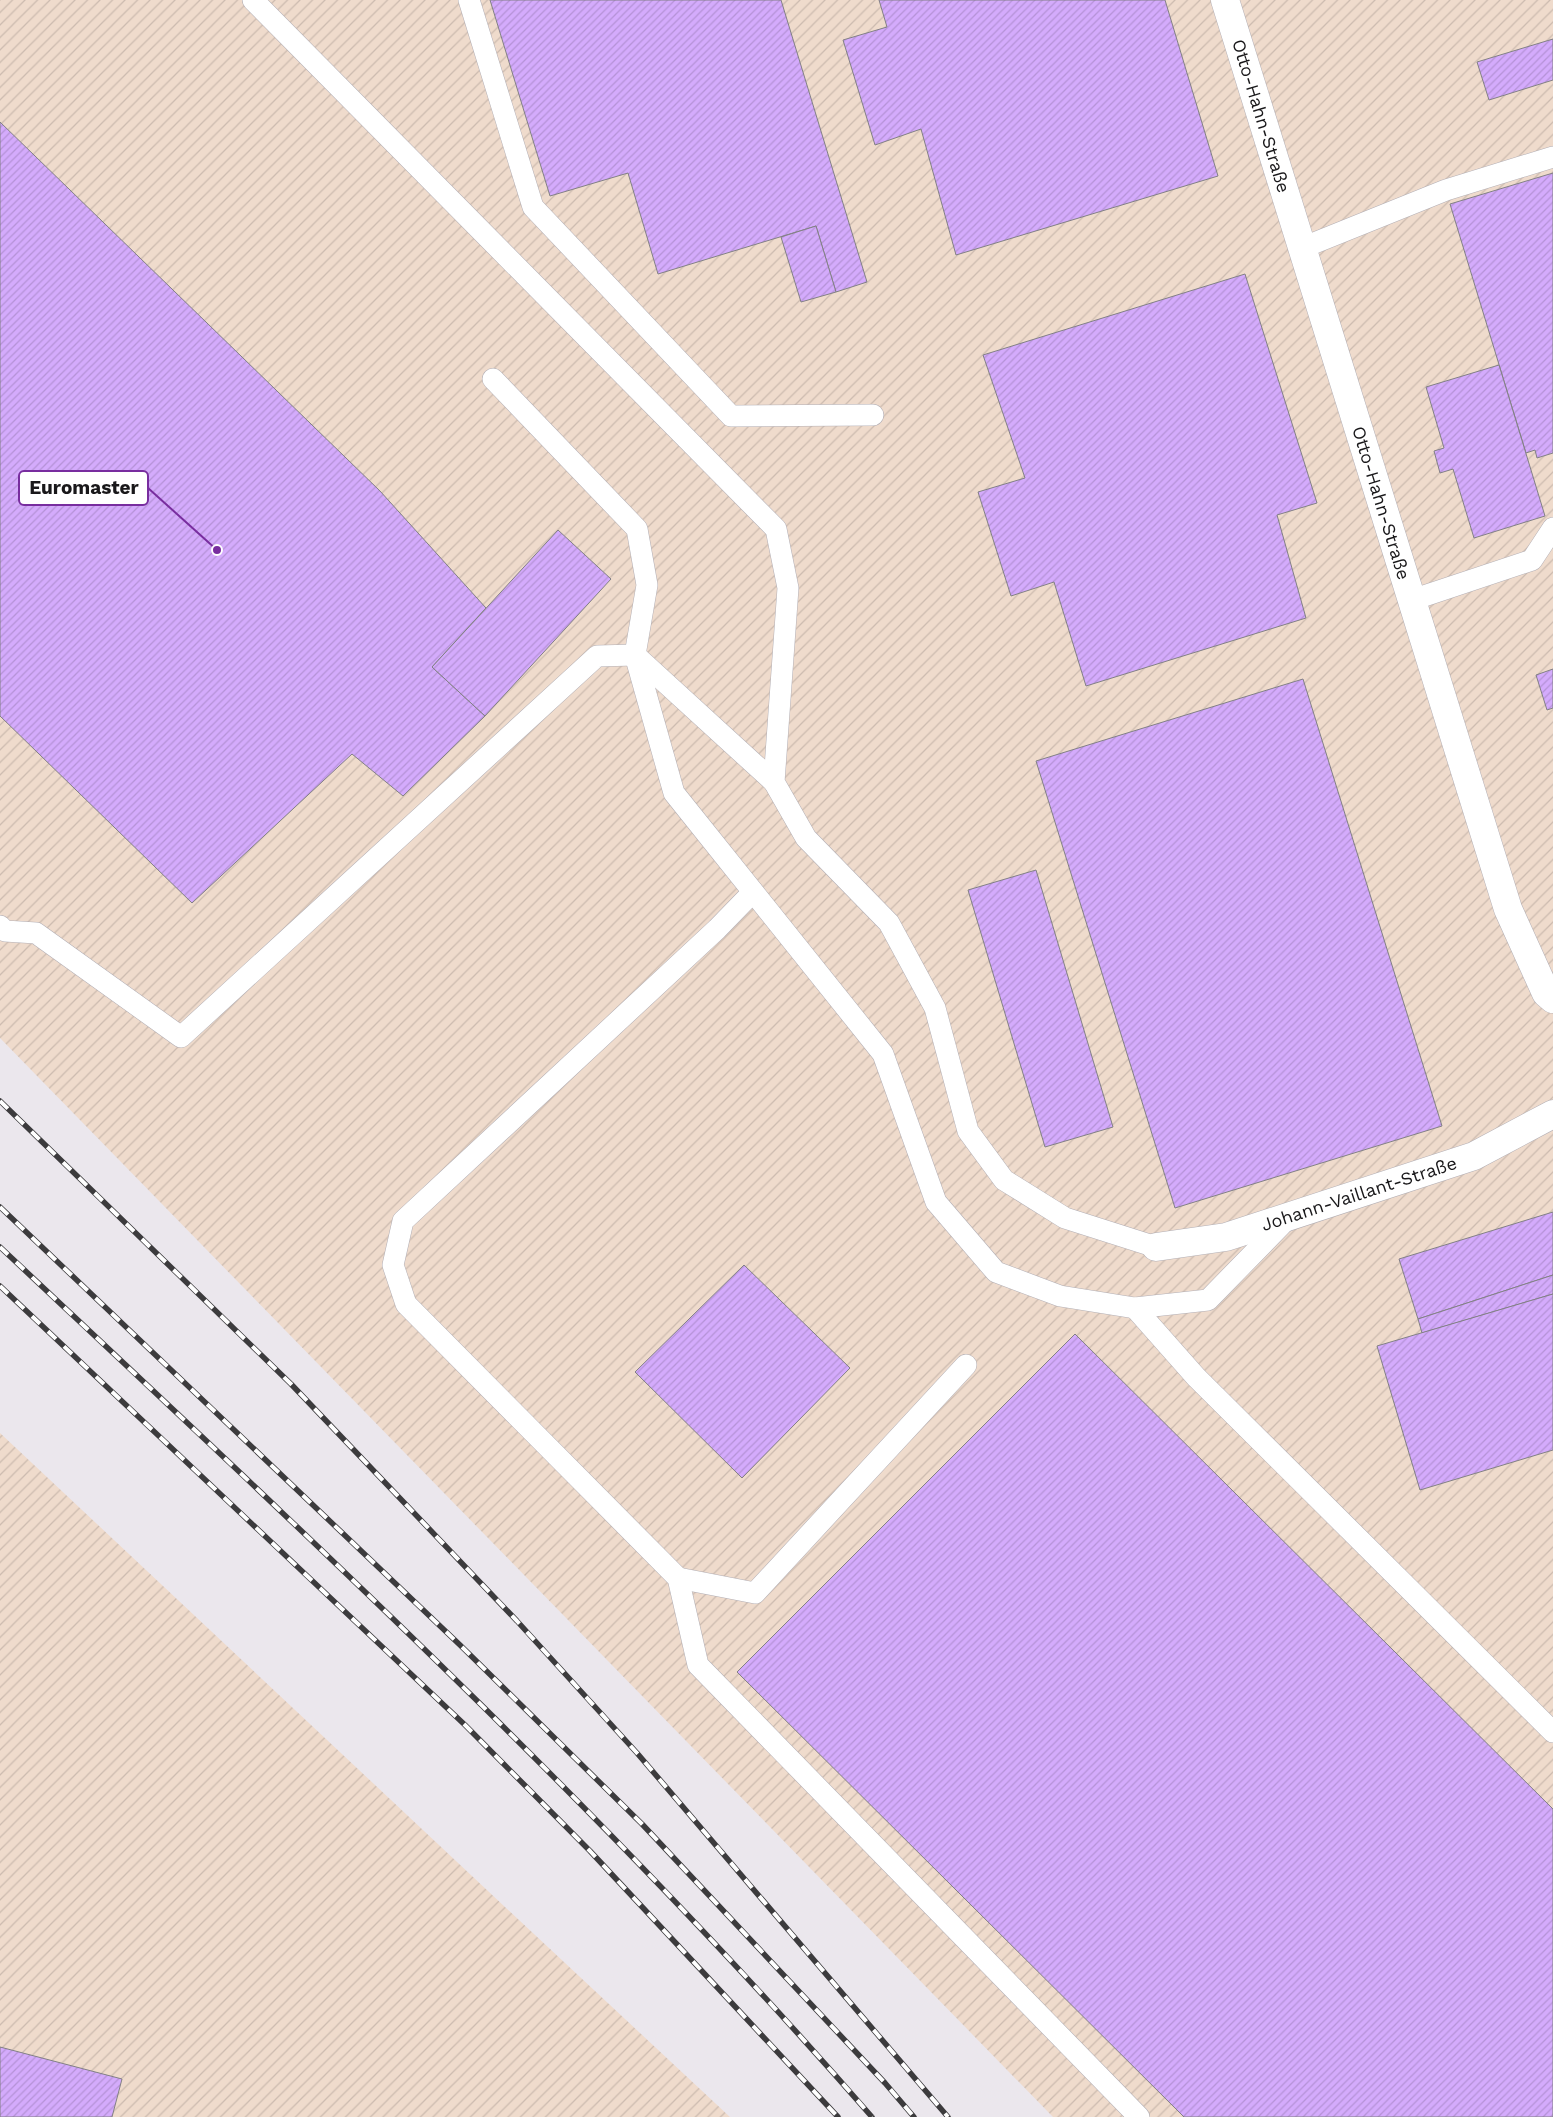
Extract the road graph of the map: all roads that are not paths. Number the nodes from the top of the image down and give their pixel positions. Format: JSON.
{"nodes":[{"id":1,"x":253,"y":0,"type":"edge"},
{"id":2,"x":469,"y":0,"type":"edge"},
{"id":3,"x":1225,"y":0,"type":"edge"},
{"id":4,"x":1553,"y":157,"type":"edge"},
{"id":5,"x":1302,"y":248,"type":"junction"},
{"id":6,"x":493,"y":379,"type":"dead end"},
{"id":7,"x":873,"y":415,"type":"dead end"},
{"id":8,"x":1553,"y":528,"type":"edge"},
{"id":9,"x":1412,"y":600,"type":"junction"},
{"id":10,"x":635,"y":655,"type":"junction"},
{"id":11,"x":774,"y":782,"type":"junction"},
{"id":12,"x":753,"y":892,"type":"junction"},
{"id":13,"x":0,"y":926,"type":"edge"},
{"id":14,"x":1553,"y":999,"type":"edge"},
{"id":15,"x":1553,"y":1114,"type":"edge"},
{"id":16,"x":1290,"y":1216,"type":"junction"},
{"id":17,"x":1156,"y":1248,"type":"joint"},
{"id":18,"x":1134,"y":1308,"type":"junction"},
{"id":19,"x":966,"y":1365,"type":"dead end"},
{"id":20,"x":678,"y":1578,"type":"junction"},
{"id":21,"x":1553,"y":1732,"type":"edge"},
{"id":22,"x":1139,"y":2117,"type":"edge"}],
"edges":[{"from":1,"to":11,"type":"lane"},
{"from":2,"to":7,"type":"lane"},
{"from":3,"to":5,"type":"street","name":"Otto-Hahn-Straße"},
{"from":4,"to":5,"type":"lane"},
{"from":5,"to":9,"type":"street","name":"Otto-Hahn-Straße"},
{"from":6,"to":10,"type":"lane"},
{"from":8,"to":9,"type":"lane"},
{"from":9,"to":14,"type":"street","name":"Otto-Hahn-Straße"},
{"from":10,"to":11,"type":"lane"},
{"from":10,"to":12,"type":"lane"},
{"from":10,"to":13,"type":"lane"},
{"from":11,"to":17,"type":"lane"},
{"from":12,"to":18,"type":"lane"},
{"from":12,"to":20,"type":"lane"},
{"from":15,"to":16,"type":"street","name":"Johann-Vaillant-Straße"},
{"from":16,"to":17,"type":"street","name":"Johann-Vaillant-Straße"},
{"from":16,"to":18,"type":"lane"},
{"from":18,"to":21,"type":"lane"},
{"from":19,"to":20,"type":"lane"},
{"from":20,"to":22,"type":"lane"}]}
